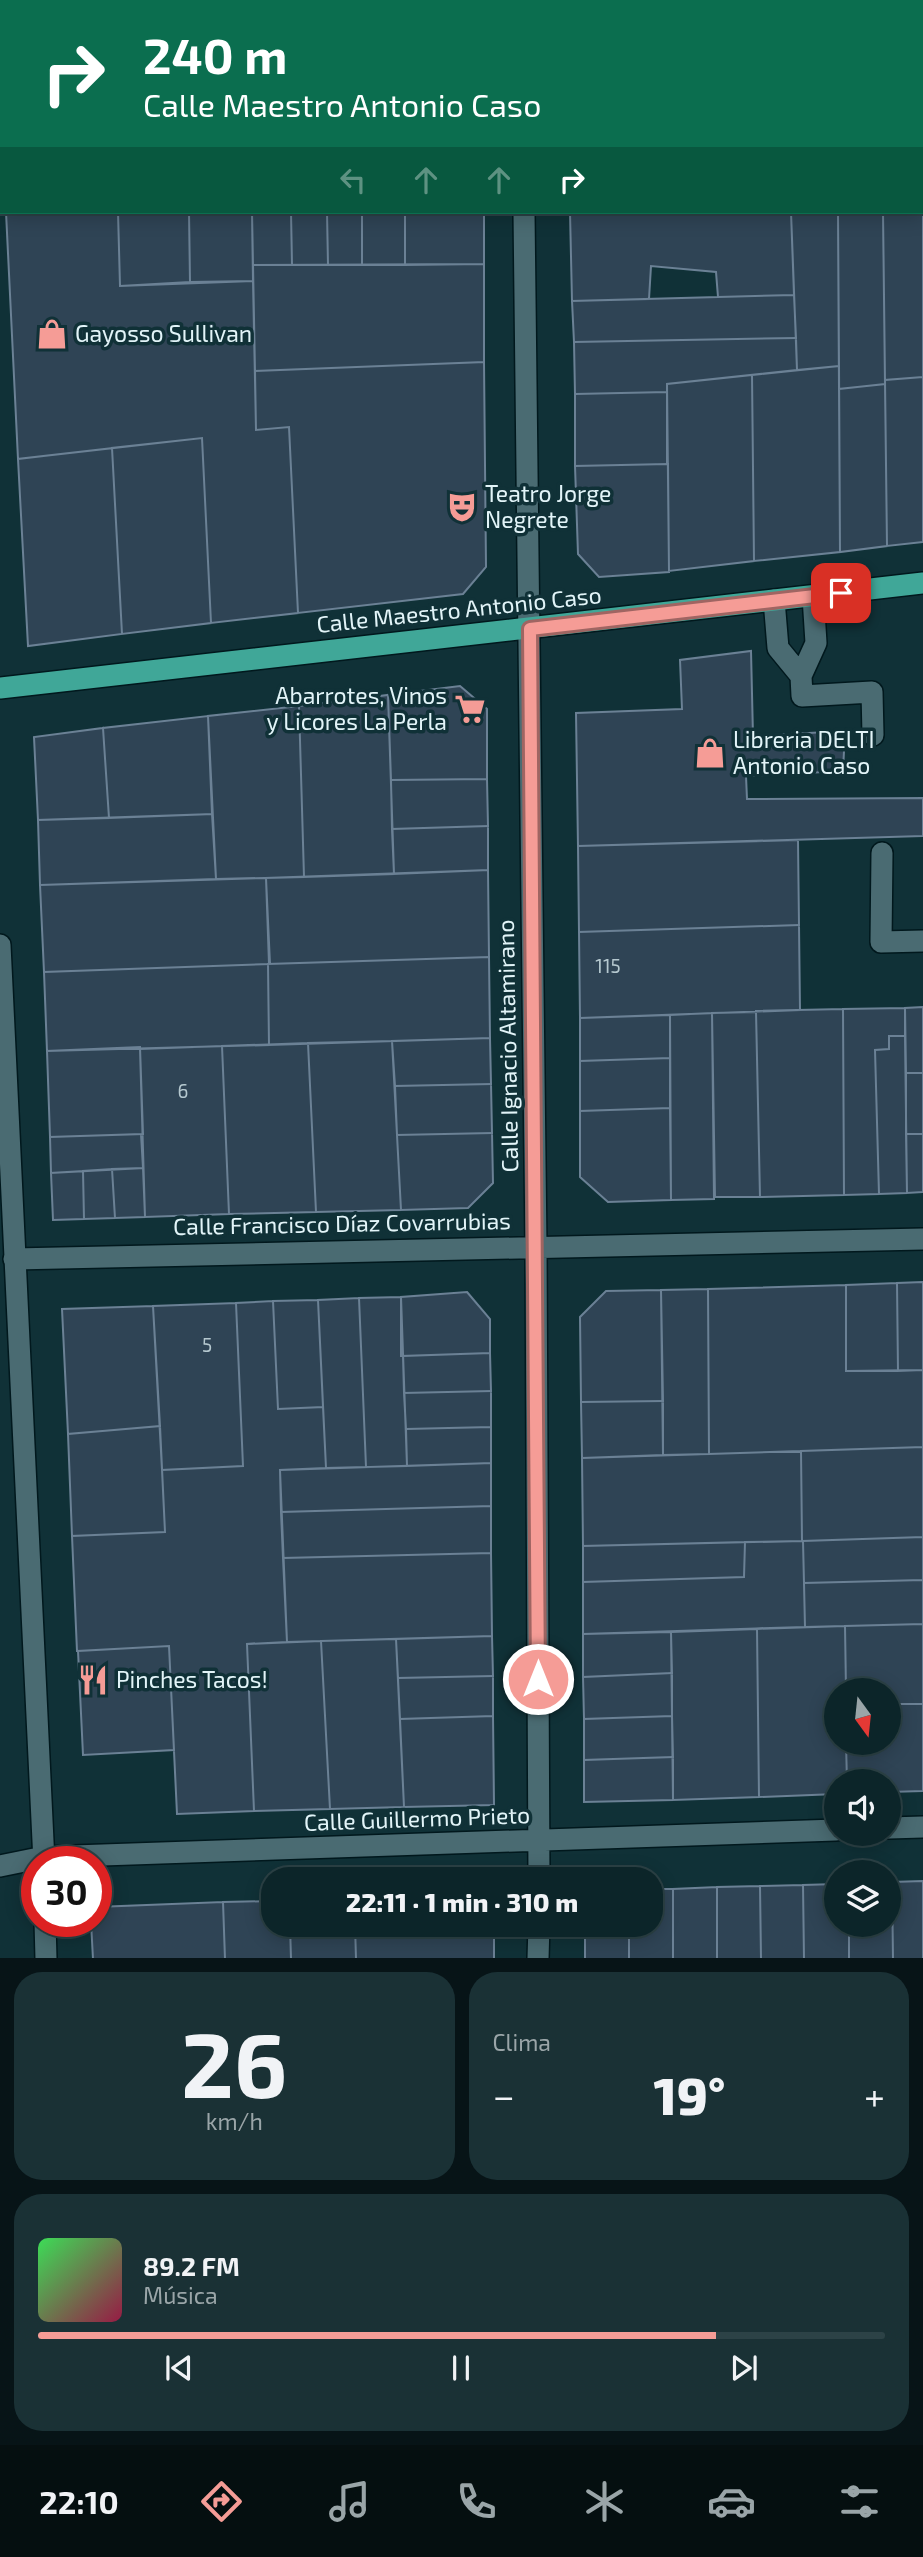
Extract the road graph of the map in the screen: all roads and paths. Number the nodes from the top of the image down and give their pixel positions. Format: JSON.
{"nodes":[{"id":1,"x":524,"y":214,"type":"edge"},
{"id":2,"x":923,"y":583,"type":"edge"},
{"id":3,"x":813,"y":596,"type":"junction"},
{"id":4,"x":774,"y":600,"type":"junction"},
{"id":5,"x":530,"y":629,"type":"junction"},
{"id":6,"x":801,"y":676,"type":"junction"},
{"id":7,"x":0,"y":688,"type":"edge"},
{"id":8,"x":873,"y":735,"type":"dead end"},
{"id":9,"x":882,"y":853,"type":"dead end"},
{"id":10,"x":923,"y":941,"type":"edge"},
{"id":11,"x":0,"y":945,"type":"edge"},
{"id":12,"x":923,"y":1239,"type":"edge"},
{"id":13,"x":536,"y":1246,"type":"junction"},
{"id":14,"x":14,"y":1259,"type":"junction"},
{"id":15,"x":923,"y":1827,"type":"edge"},
{"id":16,"x":901,"y":1828,"type":"edge"},
{"id":17,"x":824,"y":1830,"type":"edge"},
{"id":18,"x":539,"y":1842,"type":"junction"},
{"id":19,"x":43,"y":1846,"type":"edge"},
{"id":20,"x":112,"y":1858,"type":"edge"},
{"id":21,"x":21,"y":1863,"type":"edge"},
{"id":22,"x":0,"y":1866,"type":"edge"},
{"id":23,"x":539,"y":1867,"type":"edge"},
{"id":24,"x":45,"y":1937,"type":"edge"},
{"id":25,"x":539,"y":1937,"type":"edge"},
{"id":26,"x":46,"y":1958,"type":"edge"},
{"id":27,"x":538,"y":1958,"type":"edge"}],
"edges":[{"from":1,"to":5,"type":"street","name":"Calle Ignacio Altamirano"},
{"from":2,"to":3,"type":"main road","name":"Calle Maestro Antonio Caso"},
{"from":3,"to":4,"type":"main road","name":"Calle Maestro Antonio Caso"},
{"from":3,"to":6,"type":"street"},
{"from":4,"to":5,"type":"main road","name":"Calle Maestro Antonio Caso"},
{"from":4,"to":6,"type":"street"},
{"from":5,"to":7,"type":"main road","name":"Calle Maestro Antonio Caso"},
{"from":5,"to":13,"type":"street","name":"Calle Ignacio Altamirano"},
{"from":6,"to":8,"type":"street"},
{"from":9,"to":10,"type":"street"},
{"from":11,"to":14,"type":"street"},
{"from":12,"to":13,"type":"street","name":"Calle Francisco Díaz Covarrubias"},
{"from":13,"to":14,"type":"street","name":"Calle Francisco Díaz Covarrubias"},
{"from":13,"to":18,"type":"street","name":"Calle Ignacio Altamirano"},
{"from":14,"to":19,"type":"street"},
{"from":15,"to":16,"type":"street"},
{"from":17,"to":18,"type":"street","name":"Calle Guillermo Prieto"},
{"from":18,"to":20,"type":"street","name":"Calle Guillermo Prieto"},
{"from":18,"to":23,"type":"street","name":"Calle Ignacio Altamirano"},
{"from":21,"to":22,"type":"street","name":"Calle Guillermo Prieto"},
{"from":24,"to":26,"type":"street"},
{"from":25,"to":27,"type":"street"}]}
